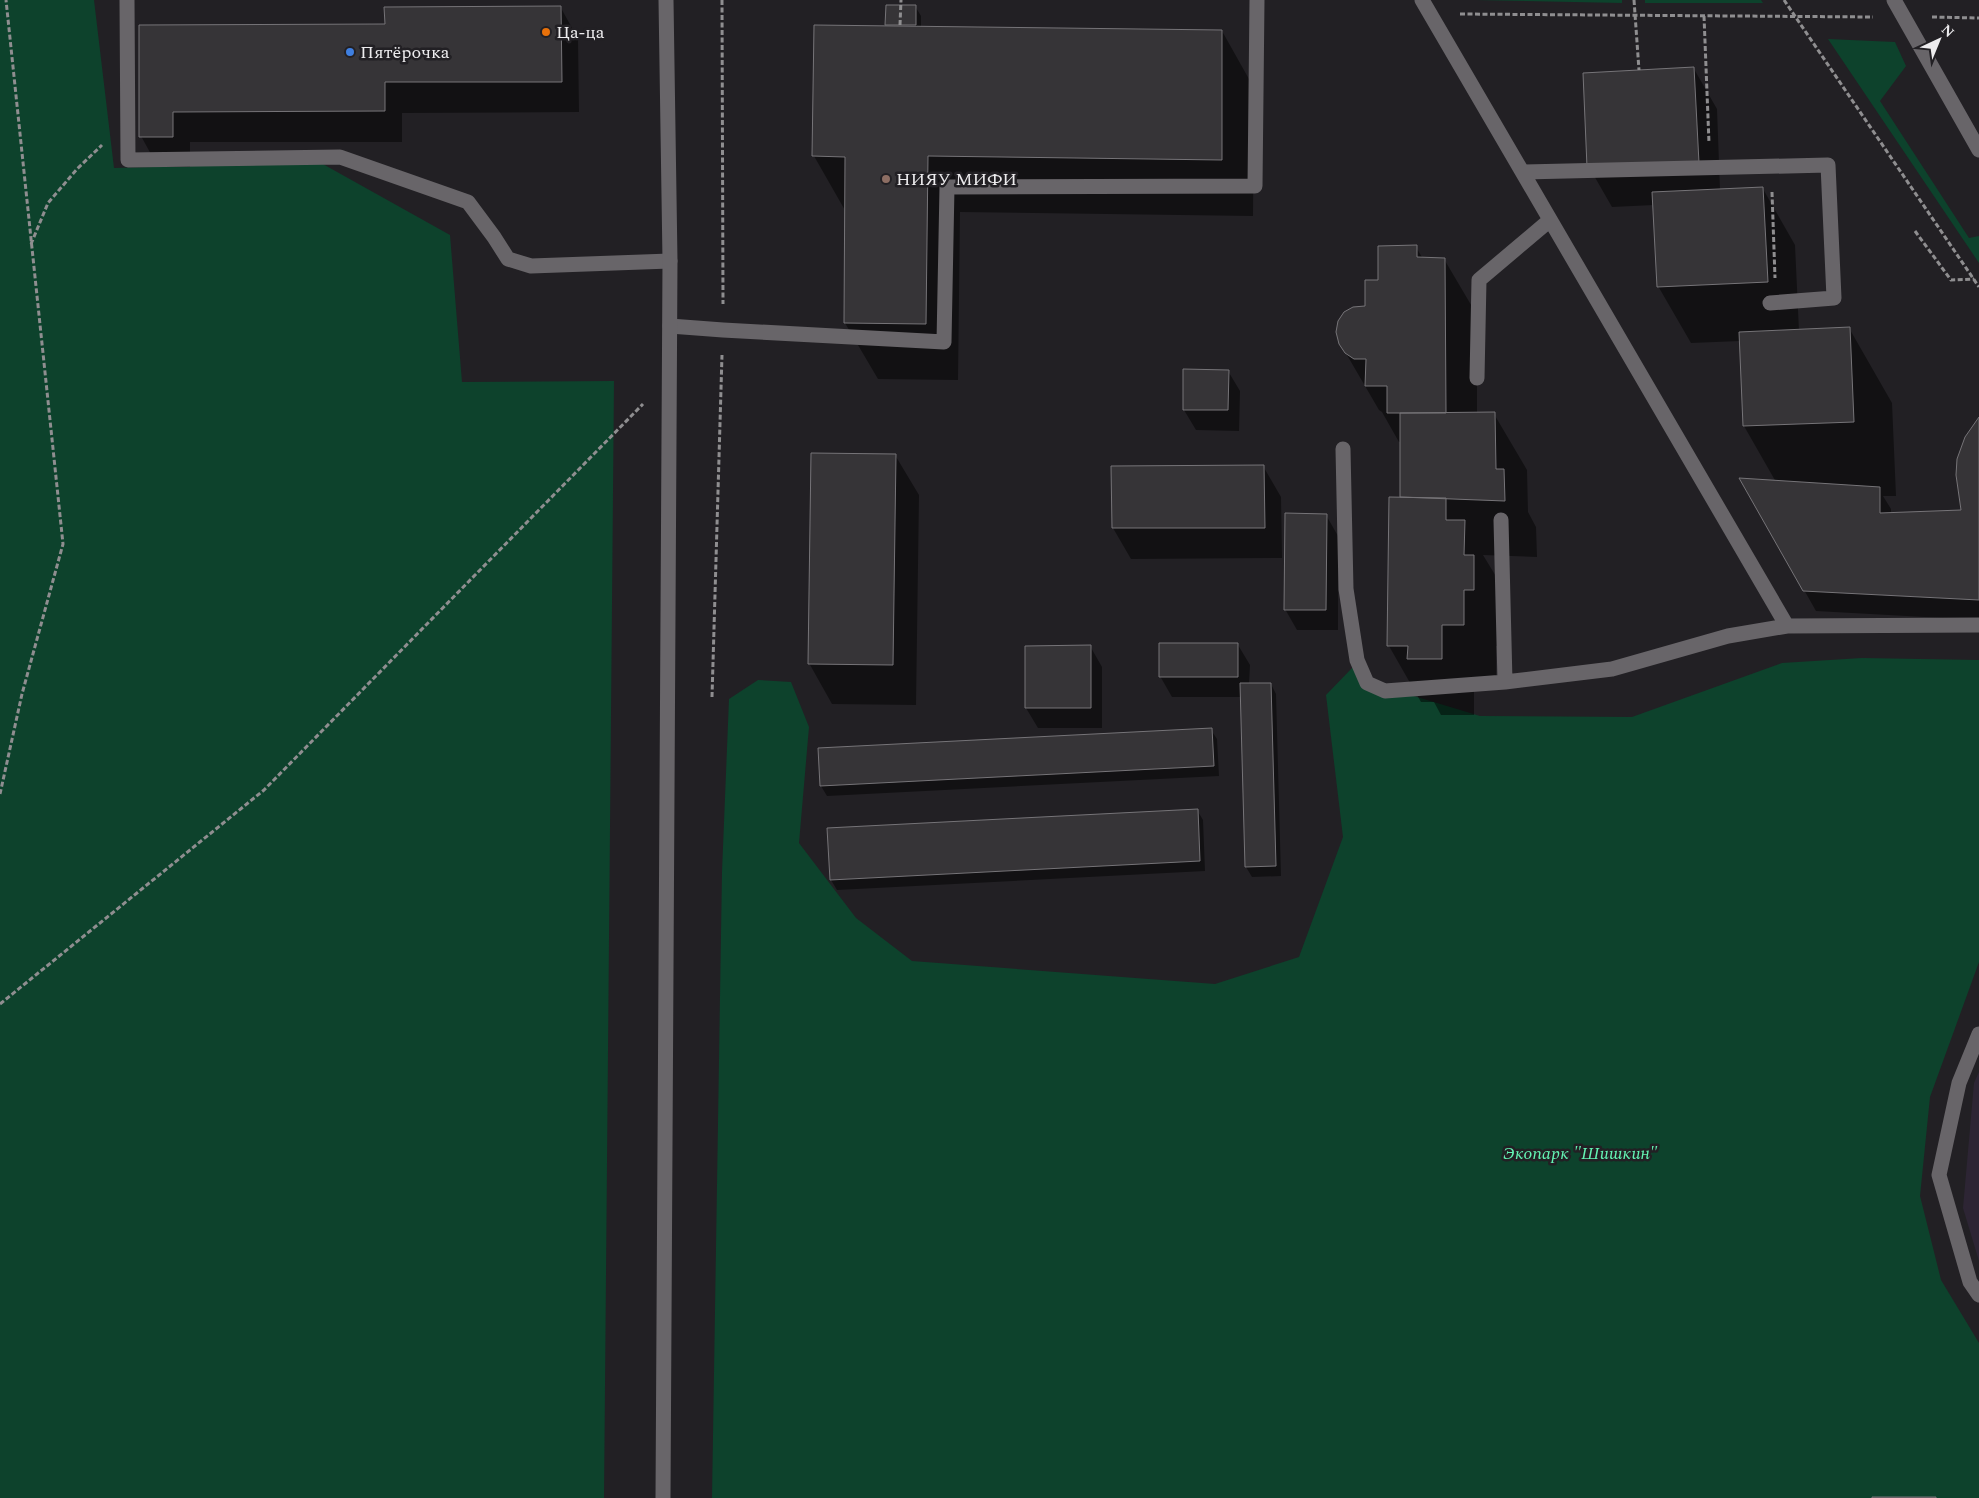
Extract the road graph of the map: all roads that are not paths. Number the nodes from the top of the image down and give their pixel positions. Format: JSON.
{"nodes":[{"id":1,"x":127,"y":0,"type":"edge"},
{"id":2,"x":666,"y":0,"type":"edge"},
{"id":3,"x":1257,"y":0,"type":"edge"},
{"id":4,"x":1422,"y":0,"type":"edge"},
{"id":5,"x":1894,"y":0,"type":"edge"},
{"id":6,"x":1979,"y":150,"type":"edge"},
{"id":7,"x":1523,"y":172,"type":"junction"},
{"id":8,"x":1550,"y":220,"type":"junction"},
{"id":9,"x":670,"y":261,"type":"junction"},
{"id":10,"x":1773,"y":303,"type":"road end"},
{"id":11,"x":670,"y":326,"type":"junction"},
{"id":12,"x":1478,"y":378,"type":"dead end"},
{"id":13,"x":1344,"y":449,"type":"dead end"},
{"id":14,"x":1501,"y":520,"type":"dead end"},
{"id":15,"x":1787,"y":626,"type":"junction"},
{"id":16,"x":1979,"y":626,"type":"edge"},
{"id":17,"x":1505,"y":682,"type":"junction"},
{"id":18,"x":1979,"y":1034,"type":"edge"},
{"id":19,"x":1979,"y":1294,"type":"edge"},
{"id":20,"x":664,"y":1498,"type":"edge"}],
"edges":[{"from":1,"to":9,"type":"main road"},
{"from":2,"to":9,"type":"main road"},
{"from":3,"to":11,"type":"main road"},
{"from":4,"to":7,"type":"main road"},
{"from":5,"to":6,"type":"main road"},
{"from":7,"to":8,"type":"main road"},
{"from":7,"to":10,"type":"main road"},
{"from":8,"to":12,"type":"main road"},
{"from":8,"to":15,"type":"main road"},
{"from":9,"to":11,"type":"main road"},
{"from":11,"to":20,"type":"main road"},
{"from":13,"to":17,"type":"main road"},
{"from":14,"to":17,"type":"main road"},
{"from":15,"to":16,"type":"main road"},
{"from":15,"to":17,"type":"main road"},
{"from":18,"to":19,"type":"main road"}]}
